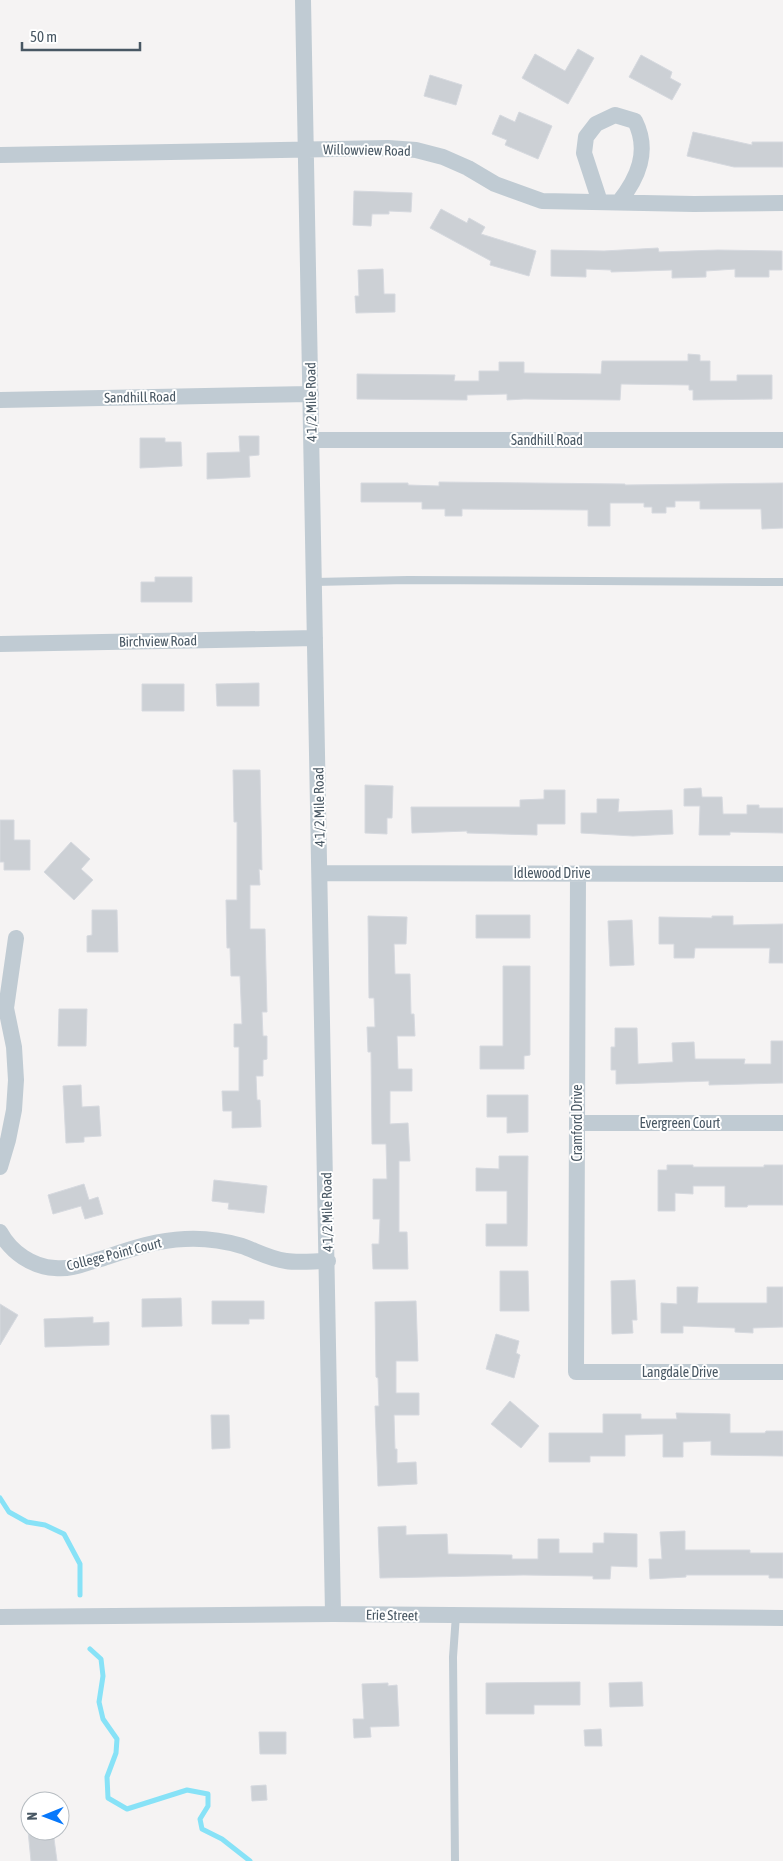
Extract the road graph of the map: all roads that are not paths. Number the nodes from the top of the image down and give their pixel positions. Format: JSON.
{"nodes":[{"id":1,"x":303,"y":0,"type":"edge"},
{"id":2,"x":306,"y":150,"type":"junction"},
{"id":3,"x":0,"y":155,"type":"edge"},
{"id":4,"x":600,"y":202,"type":"junction"},
{"id":5,"x":619,"y":202,"type":"junction"},
{"id":6,"x":783,"y":202,"type":"edge"},
{"id":7,"x":311,"y":394,"type":"junction"},
{"id":8,"x":0,"y":400,"type":"edge"},
{"id":9,"x":312,"y":440,"type":"junction"},
{"id":10,"x":783,"y":440,"type":"edge"},
{"id":11,"x":314,"y":582,"type":"junction"},
{"id":12,"x":783,"y":582,"type":"edge"},
{"id":13,"x":316,"y":638,"type":"junction"},
{"id":14,"x":0,"y":644,"type":"edge"},
{"id":15,"x":320,"y":873,"type":"junction"},
{"id":16,"x":578,"y":874,"type":"junction"},
{"id":17,"x":783,"y":874,"type":"edge"},
{"id":18,"x":16,"y":938,"type":"dead end"},
{"id":19,"x":577,"y":1123,"type":"junction"},
{"id":20,"x":783,"y":1123,"type":"edge"},
{"id":21,"x":0,"y":1167,"type":"edge"},
{"id":22,"x":0,"y":1232,"type":"edge"},
{"id":23,"x":328,"y":1261,"type":"junction"},
{"id":24,"x":576,"y":1372,"type":"joint"},
{"id":25,"x":783,"y":1372,"type":"edge"},
{"id":26,"x":333,"y":1614,"type":"junction"},
{"id":27,"x":456,"y":1615,"type":"junction"},
{"id":28,"x":0,"y":1617,"type":"edge"},
{"id":29,"x":783,"y":1618,"type":"edge"},
{"id":30,"x":455,"y":1861,"type":"edge"}],
"edges":[{"from":1,"to":2,"type":"street","name":"4 1/2 Mile Road"},
{"from":2,"to":3,"type":"street","name":"Willowview Road"},
{"from":2,"to":4,"type":"street","name":"Willowview Road"},
{"from":2,"to":7,"type":"street","name":"4 1/2 Mile Road"},
{"from":4,"to":5,"type":"street","name":"Willowview Road"},
{"from":4,"to":5,"type":"street"},
{"from":5,"to":6,"type":"street","name":"Willowview Road"},
{"from":7,"to":8,"type":"street","name":"Sandhill Road"},
{"from":7,"to":9,"type":"street","name":"4 1/2 Mile Road"},
{"from":9,"to":10,"type":"street","name":"Sandhill Road"},
{"from":9,"to":11,"type":"street","name":"4 1/2 Mile Road"},
{"from":11,"to":12,"type":"lane"},
{"from":11,"to":13,"type":"street","name":"4 1/2 Mile Road"},
{"from":13,"to":14,"type":"street","name":"Birchview Road"},
{"from":13,"to":15,"type":"street","name":"4 1/2 Mile Road"},
{"from":15,"to":16,"type":"street","name":"Idlewood Drive"},
{"from":15,"to":23,"type":"street","name":"4 1/2 Mile Road"},
{"from":16,"to":17,"type":"street","name":"Idlewood Drive"},
{"from":16,"to":19,"type":"street","name":"Cramford Drive"},
{"from":18,"to":21,"type":"street"},
{"from":19,"to":20,"type":"street","name":"Evergreen Court"},
{"from":19,"to":24,"type":"street","name":"Cramford Drive"},
{"from":22,"to":23,"type":"street","name":"College Point Court"},
{"from":23,"to":26,"type":"street","name":"4 1/2 Mile Road"},
{"from":24,"to":25,"type":"street","name":"Langdale Drive"},
{"from":26,"to":27,"type":"street","name":"Erie Street"},
{"from":26,"to":28,"type":"street","name":"Erie Street"},
{"from":27,"to":29,"type":"street","name":"Erie Street"},
{"from":27,"to":30,"type":"lane"}]}
